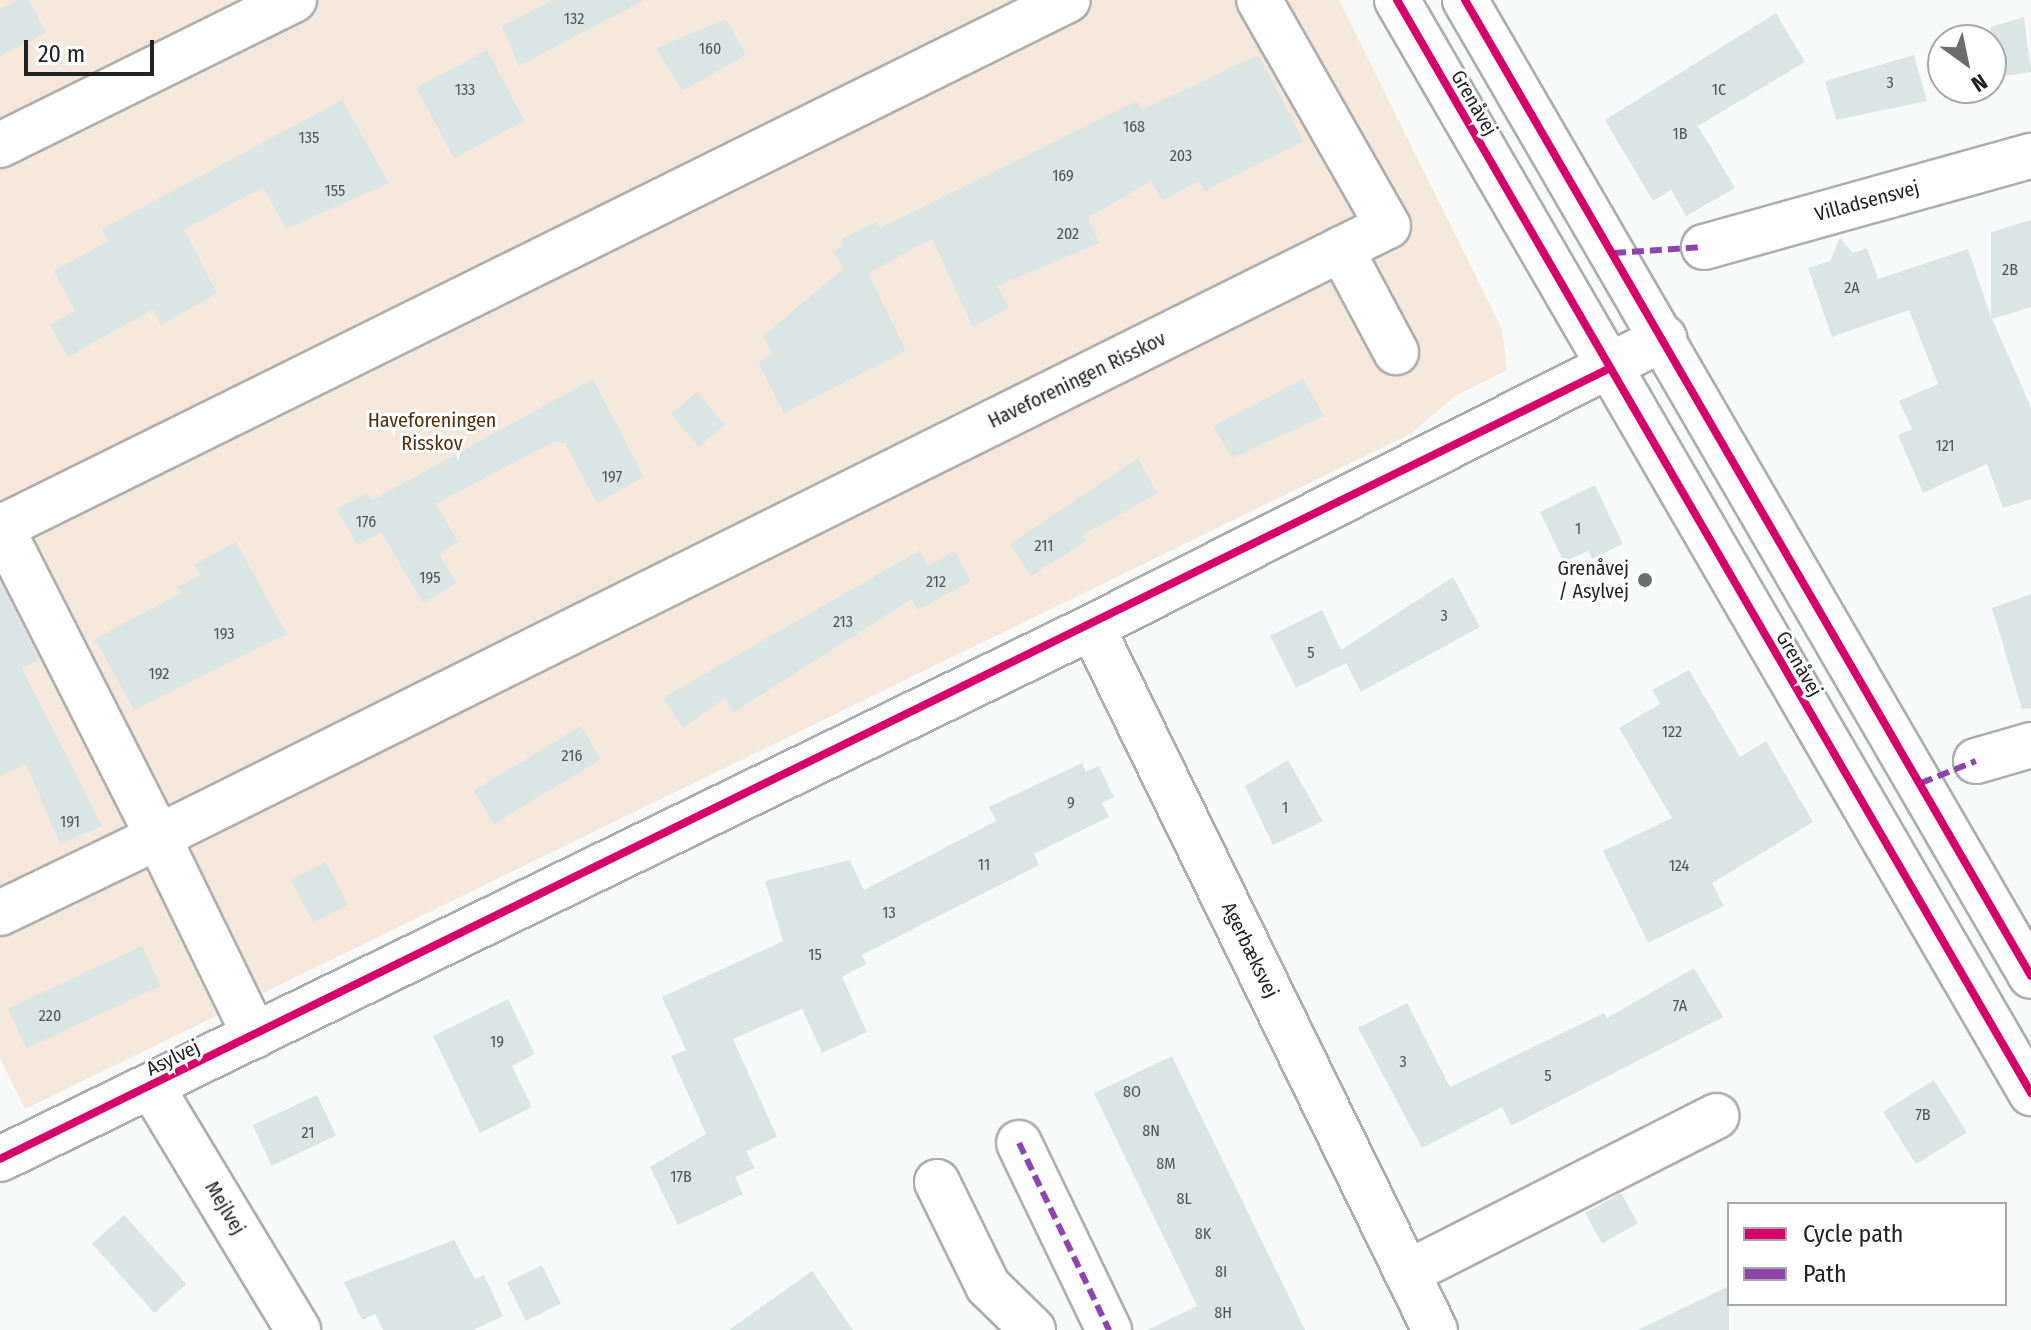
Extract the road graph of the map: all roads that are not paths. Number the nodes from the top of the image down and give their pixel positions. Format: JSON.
{"nodes":[{"id":1,"x":294,"y":0,"type":"edge"},
{"id":2,"x":1068,"y":0,"type":"edge"},
{"id":3,"x":1259,"y":0,"type":"edge"},
{"id":4,"x":1397,"y":0,"type":"edge"},
{"id":5,"x":1465,"y":0,"type":"edge"},
{"id":6,"x":0,"y":145,"type":"edge"},
{"id":7,"x":2031,"y":156,"type":"edge"},
{"id":8,"x":1704,"y":247,"type":"dead end"},
{"id":9,"x":1341,"y":249,"type":"junction"},
{"id":10,"x":1664,"y":338,"type":"junction"},
{"id":11,"x":1396,"y":352,"type":"dead end"},
{"id":12,"x":1608,"y":369,"type":"junction"},
{"id":13,"x":0,"y":527,"type":"edge"},
{"id":14,"x":1092,"y":627,"type":"junction"},
{"id":15,"x":2031,"y":745,"type":"edge"},
{"id":16,"x":1976,"y":761,"type":"dead end"},
{"id":17,"x":158,"y":837,"type":"junction"},
{"id":18,"x":0,"y":913,"type":"edge"},
{"id":19,"x":2031,"y":976,"type":"edge"},
{"id":20,"x":255,"y":1036,"type":"junction"},
{"id":21,"x":151,"y":1086,"type":"junction"},
{"id":22,"x":2031,"y":1093,"type":"edge"},
{"id":23,"x":1716,"y":1116,"type":"dead end"},
{"id":24,"x":1019,"y":1143,"type":"dead end"},
{"id":25,"x":0,"y":1159,"type":"edge"},
{"id":26,"x":937,"y":1182,"type":"dead end"},
{"id":27,"x":1407,"y":1273,"type":"junction"},
{"id":28,"x":298,"y":1330,"type":"edge"},
{"id":29,"x":1033,"y":1330,"type":"edge"},
{"id":30,"x":1109,"y":1330,"type":"edge"},
{"id":31,"x":1435,"y":1330,"type":"edge"}],
"edges":[{"from":1,"to":6,"type":"street"},
{"from":2,"to":13,"type":"street"},
{"from":3,"to":9,"type":"street","name":"Haveforeningen Risskov"},
{"from":4,"to":12,"type":"street","name":"Grenåvej"},
{"from":5,"to":10,"type":"street"},
{"from":7,"to":8,"type":"street","name":"Villadsensvej"},
{"from":9,"to":11,"type":"street"},
{"from":9,"to":17,"type":"street","name":"Haveforeningen Risskov"},
{"from":10,"to":12,"type":"street","name":"Asylvej"},
{"from":10,"to":19,"type":"street"},
{"from":12,"to":14,"type":"street","name":"Asylvej"},
{"from":12,"to":22,"type":"street","name":"Grenåvej"},
{"from":13,"to":17,"type":"street"},
{"from":14,"to":20,"type":"street","name":"Asylvej"},
{"from":14,"to":27,"type":"street","name":"Agerbæksvej"},
{"from":15,"to":16,"type":"street"},
{"from":17,"to":18,"type":"street","name":"Haveforeningen Risskov"},
{"from":17,"to":20,"type":"street"},
{"from":20,"to":21,"type":"street","name":"Asylvej"},
{"from":21,"to":25,"type":"street","name":"Asylvej"},
{"from":21,"to":28,"type":"street","name":"Mejlvej"},
{"from":23,"to":27,"type":"street"},
{"from":24,"to":30,"type":"street"},
{"from":26,"to":29,"type":"street"},
{"from":27,"to":31,"type":"street","name":"Agerbæksvej"}]}
